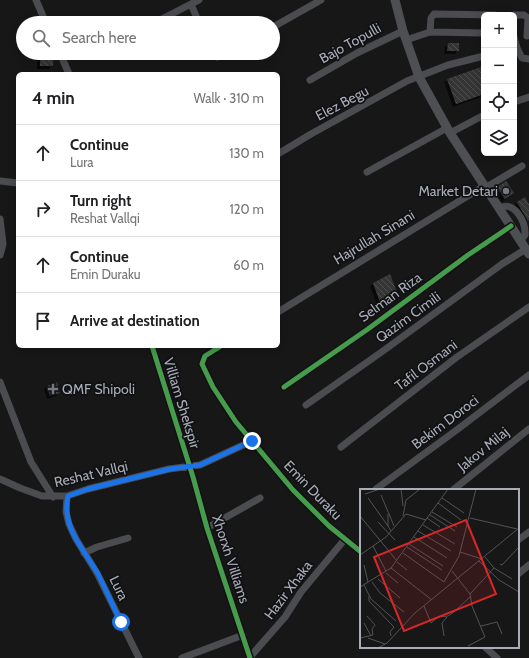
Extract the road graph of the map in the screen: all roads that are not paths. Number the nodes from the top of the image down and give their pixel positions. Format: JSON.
{"nodes":[{"id":1,"x":36,"y":0,"type":"edge"},
{"id":2,"x":199,"y":0,"type":"edge"},
{"id":3,"x":321,"y":0,"type":"edge"},
{"id":4,"x":395,"y":0,"type":"edge"},
{"id":5,"x":191,"y":4,"type":"junction"},
{"id":6,"x":481,"y":15,"type":"edge"},
{"id":7,"x":517,"y":15,"type":"edge"},
{"id":8,"x":43,"y":16,"type":"edge"},
{"id":9,"x":168,"y":16,"type":"edge"},
{"id":10,"x":196,"y":16,"type":"edge"},
{"id":11,"x":280,"y":22,"type":"edge"},
{"id":12,"x":430,"y":32,"type":"junction"},
{"id":13,"x":481,"y":33,"type":"edge"},
{"id":14,"x":404,"y":35,"type":"junction"},
{"id":15,"x":517,"y":36,"type":"edge"},
{"id":16,"x":528,"y":36,"type":"edge"},
{"id":17,"x":517,"y":51,"type":"edge"},
{"id":18,"x":481,"y":57,"type":"edge"},
{"id":19,"x":529,"y":59,"type":"edge"},
{"id":20,"x":63,"y":60,"type":"edge"},
{"id":21,"x":68,"y":72,"type":"edge"},
{"id":22,"x":419,"y":77,"type":"junction"},
{"id":23,"x":310,"y":80,"type":"dead end"},
{"id":24,"x":529,"y":97,"type":"edge"},
{"id":25,"x":517,"y":101,"type":"edge"},
{"id":26,"x":481,"y":116,"type":"edge"},
{"id":27,"x":448,"y":131,"type":"junction"},
{"id":28,"x":280,"y":153,"type":"edge"},
{"id":29,"x":522,"y":166,"type":"dead end"},
{"id":30,"x":367,"y":172,"type":"dead end"},
{"id":31,"x":0,"y":181,"type":"edge"},
{"id":32,"x":16,"y":183,"type":"edge"},
{"id":33,"x":485,"y":187,"type":"junction"},
{"id":34,"x":500,"y":208,"type":"junction"},
{"id":35,"x":0,"y":220,"type":"edge"},
{"id":36,"x":511,"y":226,"type":"junction"},
{"id":37,"x":520,"y":240,"type":"junction"},
{"id":38,"x":527,"y":252,"type":"edge"},
{"id":39,"x":0,"y":255,"type":"edge"},
{"id":40,"x":529,"y":307,"type":"edge"},
{"id":41,"x":280,"y":311,"type":"edge"},
{"id":42,"x":153,"y":348,"type":"edge"},
{"id":43,"x":218,"y":348,"type":"edge"},
{"id":44,"x":529,"y":375,"type":"edge"},
{"id":45,"x":0,"y":382,"type":"edge"},
{"id":46,"x":284,"y":387,"type":"dead end"},
{"id":47,"x":306,"y":405,"type":"dead end"},
{"id":48,"x":529,"y":429,"type":"edge"},
{"id":49,"x":529,"y":434,"type":"edge"},
{"id":50,"x":252,"y":441,"type":"junction"},
{"id":51,"x":341,"y":447,"type":"dead end"},
{"id":52,"x":190,"y":467,"type":"junction"},
{"id":53,"x":0,"y":479,"type":"edge"},
{"id":54,"x":376,"y":489,"type":"dead end"},
{"id":55,"x":454,"y":489,"type":"edge"},
{"id":56,"x":460,"y":489,"type":"edge"},
{"id":57,"x":68,"y":496,"type":"junction"},
{"id":58,"x":53,"y":497,"type":"junction"},
{"id":59,"x":260,"y":498,"type":"dead end"},
{"id":60,"x":207,"y":528,"type":"junction"},
{"id":61,"x":529,"y":532,"type":"edge"},
{"id":62,"x":128,"y":538,"type":"dead end"},
{"id":63,"x":346,"y":539,"type":"junction"},
{"id":64,"x":519,"y":539,"type":"edge"},
{"id":65,"x":360,"y":551,"type":"edge"},
{"id":66,"x":84,"y":553,"type":"junction"},
{"id":67,"x":529,"y":565,"type":"edge"},
{"id":68,"x":519,"y":573,"type":"edge"},
{"id":69,"x":243,"y":635,"type":"junction"},
{"id":70,"x":486,"y":648,"type":"edge"},
{"id":71,"x":139,"y":658,"type":"edge"},
{"id":72,"x":182,"y":658,"type":"edge"},
{"id":73,"x":250,"y":658,"type":"edge"},
{"id":74,"x":497,"y":658,"type":"edge"}],
"edges":[{"from":1,"to":8,"type":"street"},
{"from":2,"to":5,"type":"street"},
{"from":3,"to":11,"type":"street"},
{"from":4,"to":14,"type":"main road"},
{"from":5,"to":9,"type":"street"},
{"from":5,"to":10,"type":"street"},
{"from":6,"to":12,"type":"street"},
{"from":7,"to":16,"type":"street"},
{"from":12,"to":13,"type":"street","name":"Bajo Topulli"},
{"from":12,"to":14,"type":"street","name":"Bajo Topulli"},
{"from":14,"to":22,"type":"main road"},
{"from":14,"to":23,"type":"street","name":"Bajo Topulli"},
{"from":15,"to":16,"type":"street"},
{"from":17,"to":19,"type":"street"},
{"from":18,"to":22,"type":"street","name":"Elez Begu"},
{"from":20,"to":21,"type":"street"},
{"from":22,"to":27,"type":"main road"},
{"from":22,"to":28,"type":"street","name":"Elez Begu"},
{"from":24,"to":25,"type":"street"},
{"from":26,"to":27,"type":"street"},
{"from":27,"to":30,"type":"street"},
{"from":27,"to":33,"type":"main road"},
{"from":29,"to":33,"type":"street","name":"Hajrullah Sinani"},
{"from":31,"to":32,"type":"street"},
{"from":33,"to":34,"type":"main road"},
{"from":33,"to":41,"type":"street","name":"Hajrullah Sinani"},
{"from":34,"to":36,"type":"main road"},
{"from":34,"to":37,"type":"street"},
{"from":35,"to":39,"type":"street"},
{"from":36,"to":37,"type":"main road"},
{"from":36,"to":46,"type":"street","name":"Selman Riza"},
{"from":37,"to":38,"type":"main road"},
{"from":38,"to":47,"type":"street","name":"Qazim Cimili"},
{"from":40,"to":51,"type":"street","name":"Tafil Osmani"},
{"from":42,"to":52,"type":"street","name":"Villiam Shekspir"},
{"from":43,"to":50,"type":"street","name":"Emin Duraku"},
{"from":44,"to":54,"type":"street","name":"Bekim Doroci"},
{"from":45,"to":58,"type":"street"},
{"from":48,"to":55,"type":"street","name":"Jakov Milaj"},
{"from":49,"to":56,"type":"street"},
{"from":50,"to":52,"type":"street"},
{"from":50,"to":63,"type":"street","name":"Emin Duraku"},
{"from":52,"to":57,"type":"street","name":"Reshat Vallqi"},
{"from":52,"to":60,"type":"street","name":"Xhorxh Villiams"},
{"from":53,"to":58,"type":"street","name":"Reshat Vallqi"},
{"from":57,"to":58,"type":"street","name":"Reshat Vallqi"},
{"from":57,"to":66,"type":"street","name":"Lura"},
{"from":59,"to":60,"type":"street","name":"Xhorxh Villiams"},
{"from":60,"to":69,"type":"street","name":"Xhorxh Villiams"},
{"from":61,"to":64,"type":"street"},
{"from":62,"to":66,"type":"street"},
{"from":63,"to":65,"type":"street","name":"Emin Duraku"},
{"from":63,"to":73,"type":"street","name":"Hazir Xhaka"},
{"from":66,"to":71,"type":"street","name":"Lura"},
{"from":67,"to":68,"type":"street"},
{"from":69,"to":72,"type":"street"},
{"from":69,"to":73,"type":"street","name":"Xhorxh Villiams"},
{"from":70,"to":74,"type":"street"}]}
